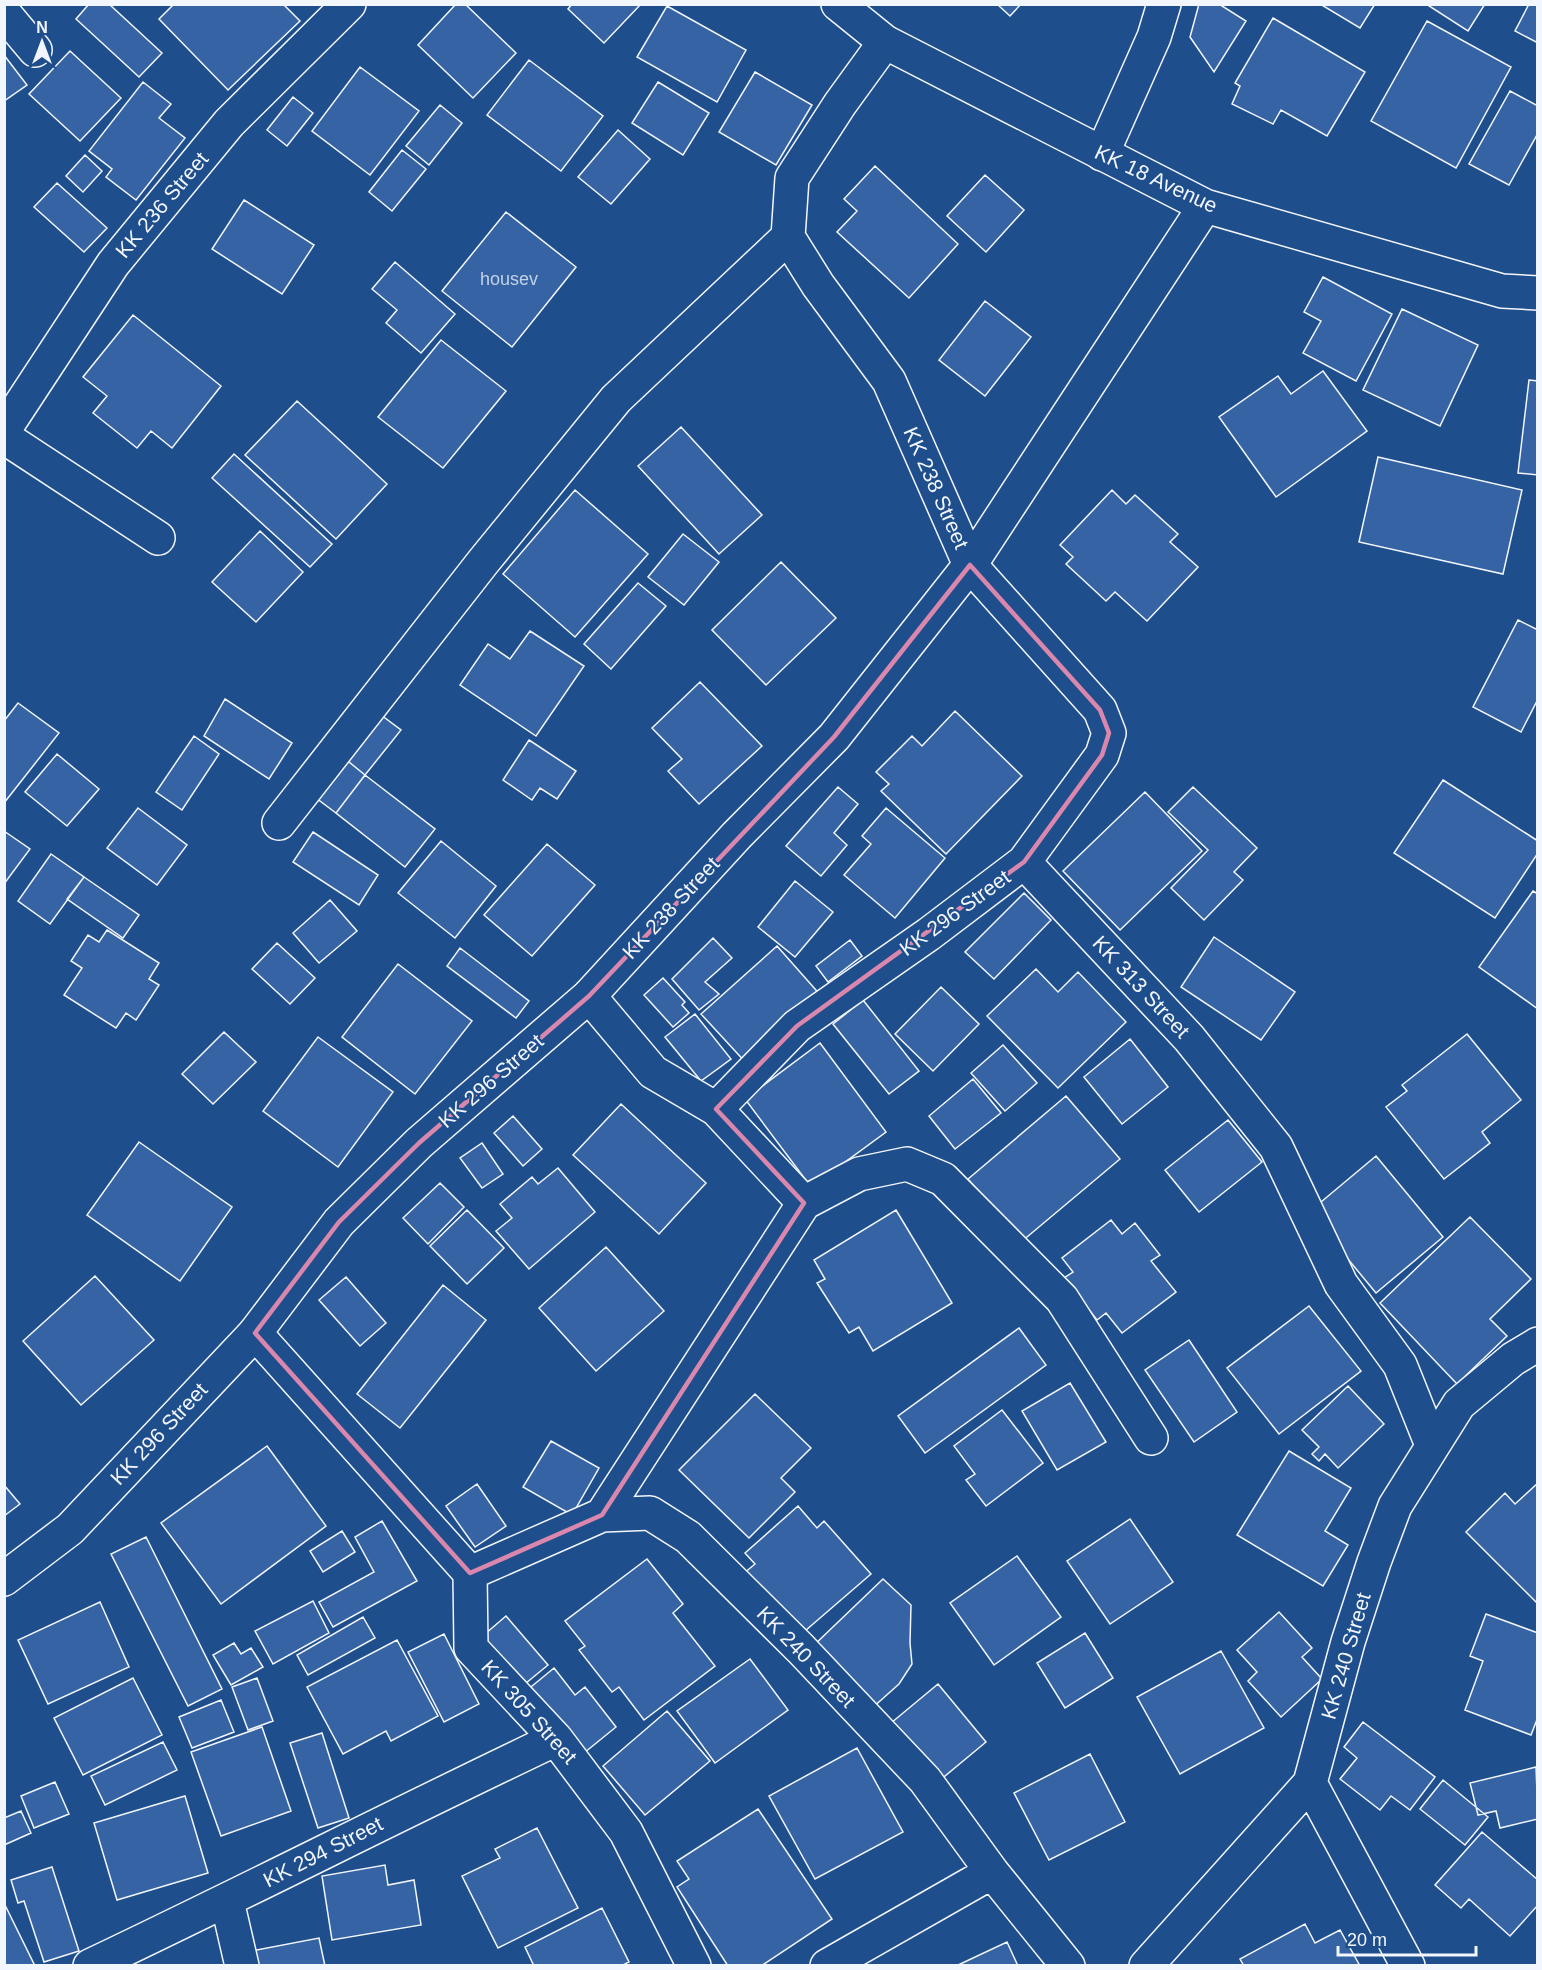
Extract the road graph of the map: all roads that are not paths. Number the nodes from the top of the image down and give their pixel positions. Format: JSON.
{"nodes":[{"id":1,"x":349,"y":4,"type":"edge"},
{"id":2,"x":838,"y":4,"type":"edge"},
{"id":3,"x":1164,"y":4,"type":"edge"},
{"id":4,"x":4,"y":13,"type":"edge"},
{"id":5,"x":885,"y":42,"type":"junction"},
{"id":6,"x":35,"y":50,"type":"dead end"},
{"id":7,"x":1102,"y":154,"type":"junction"},
{"id":8,"x":1205,"y":206,"type":"junction"},
{"id":9,"x":788,"y":237,"type":"junction"},
{"id":10,"x":1538,"y":293,"type":"edge"},
{"id":11,"x":4,"y":430,"type":"edge"},
{"id":12,"x":4,"y":437,"type":"edge"},
{"id":13,"x":158,"y":538,"type":"dead end"},
{"id":14,"x":970,"y":565,"type":"junction"},
{"id":15,"x":279,"y":823,"type":"dead end"},
{"id":16,"x":1024,"y":862,"type":"junction"},
{"id":17,"x":589,"y":996,"type":"junction"},
{"id":18,"x":716,"y":1109,"type":"junction"},
{"id":19,"x":804,"y":1203,"type":"junction"},
{"id":20,"x":255,"y":1333,"type":"junction"},
{"id":21,"x":1538,"y":1344,"type":"edge"},
{"id":22,"x":1151,"y":1438,"type":"dead end"},
{"id":23,"x":1432,"y":1445,"type":"junction"},
{"id":24,"x":602,"y":1515,"type":"junction"},
{"id":25,"x":470,"y":1572,"type":"junction"},
{"id":26,"x":4,"y":1579,"type":"edge"},
{"id":27,"x":556,"y":1738,"type":"junction"},
{"id":28,"x":1310,"y":1783,"type":"junction"},
{"id":29,"x":992,"y":1872,"type":"junction"},
{"id":30,"x":227,"y":1901,"type":"junction"},
{"id":31,"x":90,"y":1965,"type":"edge"},
{"id":32,"x":242,"y":1965,"type":"edge"},
{"id":33,"x":694,"y":1965,"type":"edge"},
{"id":34,"x":827,"y":1965,"type":"edge"},
{"id":35,"x":1068,"y":1965,"type":"edge"},
{"id":36,"x":1146,"y":1965,"type":"edge"},
{"id":37,"x":1408,"y":1965,"type":"edge"}],
"edges":[{"from":1,"to":11,"type":"street","name":"KK 236 Street"},
{"from":2,"to":5,"type":"street","name":"KK 18 Avenue"},
{"from":3,"to":7,"type":"street"},
{"from":4,"to":6,"type":"street"},
{"from":5,"to":7,"type":"street","name":"KK 18 Avenue"},
{"from":5,"to":9,"type":"street"},
{"from":7,"to":8,"type":"street","name":"KK 18 Avenue"},
{"from":8,"to":10,"type":"street","name":"KK 18 Avenue"},
{"from":8,"to":14,"type":"street"},
{"from":9,"to":14,"type":"street","name":"KK 238 Street"},
{"from":9,"to":15,"type":"street"},
{"from":12,"to":13,"type":"street"},
{"from":14,"to":16,"type":"street"},
{"from":14,"to":17,"type":"street","name":"KK 238 Street"},
{"from":16,"to":18,"type":"street","name":"KK 296 Street"},
{"from":16,"to":23,"type":"street","name":"KK 313 Street"},
{"from":17,"to":18,"type":"street"},
{"from":17,"to":20,"type":"street","name":"KK 296 Street"},
{"from":18,"to":19,"type":"street"},
{"from":19,"to":22,"type":"street"},
{"from":19,"to":24,"type":"street"},
{"from":20,"to":25,"type":"street"},
{"from":20,"to":26,"type":"street","name":"KK 296 Street"},
{"from":21,"to":23,"type":"street","name":"KK 240 Street"},
{"from":23,"to":28,"type":"street","name":"KK 240 Street"},
{"from":24,"to":25,"type":"street","name":"KK 240 Street"},
{"from":24,"to":29,"type":"street","name":"KK 240 Street"},
{"from":25,"to":27,"type":"street","name":"KK 305 Street"},
{"from":27,"to":30,"type":"street","name":"KK 294 Street"},
{"from":27,"to":33,"type":"street","name":"KK 305 Street"},
{"from":28,"to":36,"type":"street","name":"KK 240 Street"},
{"from":28,"to":37,"type":"street"},
{"from":29,"to":34,"type":"street"},
{"from":29,"to":35,"type":"street","name":"KK 240 Street"},
{"from":30,"to":31,"type":"street","name":"KK 294 Street"},
{"from":30,"to":32,"type":"street"}]}
